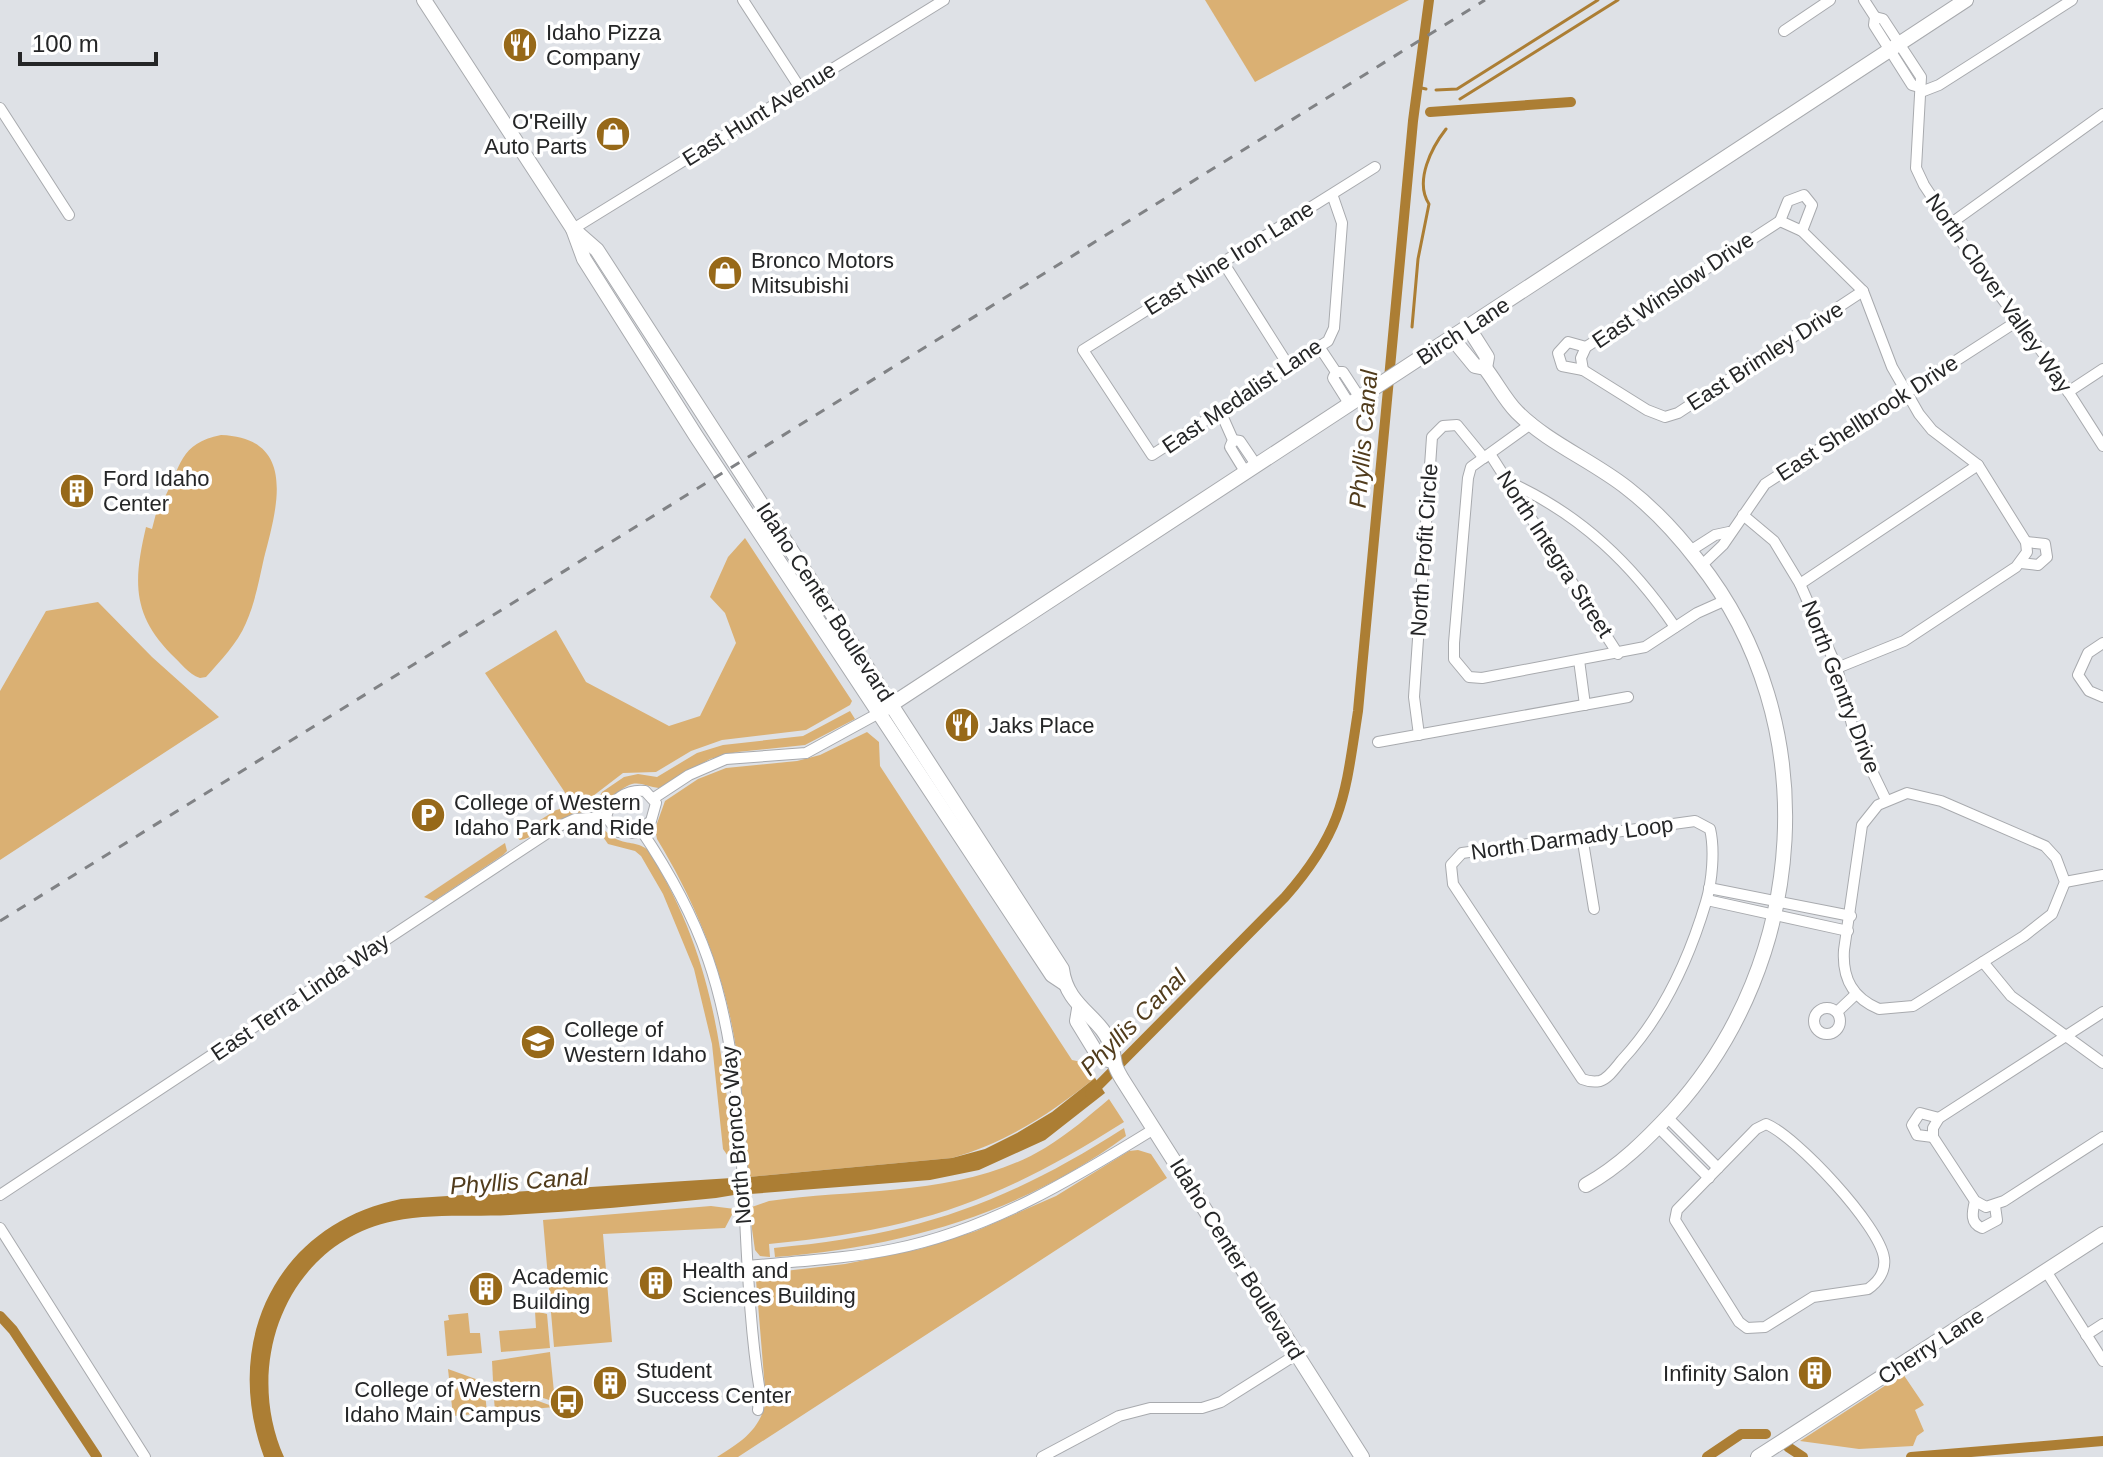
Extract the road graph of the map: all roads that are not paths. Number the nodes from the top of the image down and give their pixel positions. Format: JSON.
{"nodes":[{"id":1,"x":424,"y":0,"type":"edge"},
{"id":2,"x":743,"y":0,"type":"edge"},
{"id":3,"x":944,"y":0,"type":"edge"},
{"id":4,"x":1830,"y":0,"type":"edge"},
{"id":5,"x":1864,"y":0,"type":"edge"},
{"id":6,"x":1966,"y":0,"type":"edge"},
{"id":7,"x":2072,"y":0,"type":"edge"},
{"id":8,"x":1784,"y":31,"type":"dead end"},
{"id":9,"x":1895,"y":47,"type":"junction"},
{"id":10,"x":800,"y":88,"type":"junction"},
{"id":11,"x":1920,"y":89,"type":"junction"},
{"id":12,"x":0,"y":108,"type":"edge"},
{"id":13,"x":2103,"y":114,"type":"edge"},
{"id":14,"x":1375,"y":167,"type":"dead end"},
{"id":15,"x":1332,"y":194,"type":"junction"},
{"id":16,"x":69,"y":215,"type":"dead end"},
{"id":17,"x":1780,"y":221,"type":"junction"},
{"id":18,"x":1950,"y":224,"type":"junction"},
{"id":19,"x":573,"y":229,"type":"junction"},
{"id":20,"x":1802,"y":231,"type":"junction"},
{"id":21,"x":1223,"y":262,"type":"junction"},
{"id":22,"x":1863,"y":291,"type":"junction"},
{"id":23,"x":2019,"y":320,"type":"junction"},
{"id":24,"x":1468,"y":327,"type":"junction"},
{"id":25,"x":1452,"y":338,"type":"junction"},
{"id":26,"x":1586,"y":347,"type":"junction"},
{"id":27,"x":1320,"y":348,"type":"junction"},
{"id":28,"x":1290,"y":368,"type":"junction"},
{"id":29,"x":1485,"y":368,"type":"junction"},
{"id":30,"x":2103,"y":369,"type":"edge"},
{"id":31,"x":1583,"y":370,"type":"junction"},
{"id":32,"x":1906,"y":391,"type":"junction"},
{"id":33,"x":2068,"y":392,"type":"junction"},
{"id":34,"x":1361,"y":398,"type":"junction"},
{"id":35,"x":1221,"y":413,"type":"junction"},
{"id":36,"x":1532,"y":423,"type":"junction"},
{"id":37,"x":2103,"y":446,"type":"edge"},
{"id":38,"x":1152,"y":455,"type":"joint"},
{"id":39,"x":1487,"y":456,"type":"junction"},
{"id":40,"x":1978,"y":465,"type":"junction"},
{"id":41,"x":1252,"y":470,"type":"junction"},
{"id":42,"x":1510,"y":482,"type":"junction"},
{"id":43,"x":1743,"y":515,"type":"junction"},
{"id":44,"x":1729,"y":532,"type":"junction"},
{"id":45,"x":2026,"y":542,"type":"junction"},
{"id":46,"x":1690,"y":551,"type":"junction"},
{"id":47,"x":2021,"y":563,"type":"junction"},
{"id":48,"x":1702,"y":565,"type":"junction"},
{"id":49,"x":1800,"y":584,"type":"junction"},
{"id":50,"x":1726,"y":600,"type":"junction"},
{"id":51,"x":1675,"y":627,"type":"junction"},
{"id":52,"x":2103,"y":643,"type":"edge"},
{"id":53,"x":1618,"y":654,"type":"junction"},
{"id":54,"x":1579,"y":660,"type":"junction"},
{"id":55,"x":1837,"y":668,"type":"junction"},
{"id":56,"x":1628,"y":697,"type":"dead end"},
{"id":57,"x":2103,"y":697,"type":"edge"},
{"id":58,"x":892,"y":704,"type":"junction"},
{"id":59,"x":1585,"y":705,"type":"junction"},
{"id":60,"x":879,"y":713,"type":"junction"},
{"id":61,"x":1419,"y":735,"type":"junction"},
{"id":62,"x":1378,"y":742,"type":"dead end"},
{"id":63,"x":654,"y":798,"type":"junction"},
{"id":64,"x":1886,"y":800,"type":"junction"},
{"id":65,"x":606,"y":817,"type":"junction"},
{"id":66,"x":641,"y":830,"type":"junction"},
{"id":67,"x":1582,"y":836,"type":"junction"},
{"id":68,"x":2103,"y":875,"type":"edge"},
{"id":69,"x":2065,"y":882,"type":"junction"},
{"id":70,"x":1709,"y":888,"type":"junction"},
{"id":71,"x":1707,"y":900,"type":"junction"},
{"id":72,"x":1594,"y":909,"type":"dead end"},
{"id":73,"x":1778,"y":909,"type":"junction"},
{"id":74,"x":1851,"y":916,"type":"junction"},
{"id":75,"x":1848,"y":931,"type":"junction"},
{"id":76,"x":1983,"y":962,"type":"junction"},
{"id":77,"x":1064,"y":983,"type":"junction"},
{"id":78,"x":1856,"y":994,"type":"junction"},
{"id":79,"x":1837,"y":1012,"type":"dead end"},
{"id":80,"x":2103,"y":1012,"type":"edge"},
{"id":81,"x":2066,"y":1037,"type":"junction"},
{"id":82,"x":2103,"y":1063,"type":"edge"},
{"id":83,"x":1939,"y":1118,"type":"junction"},
{"id":84,"x":1662,"y":1122,"type":"junction"},
{"id":85,"x":1154,"y":1129,"type":"junction"},
{"id":86,"x":1933,"y":1137,"type":"junction"},
{"id":87,"x":2103,"y":1137,"type":"edge"},
{"id":88,"x":1718,"y":1168,"type":"junction"},
{"id":89,"x":1709,"y":1178,"type":"junction"},
{"id":90,"x":1586,"y":1185,"type":"dead end"},
{"id":91,"x":0,"y":1195,"type":"edge"},
{"id":92,"x":1975,"y":1201,"type":"junction"},
{"id":93,"x":1995,"y":1206,"type":"junction"},
{"id":94,"x":0,"y":1228,"type":"edge"},
{"id":95,"x":2103,"y":1234,"type":"edge"},
{"id":96,"x":748,"y":1266,"type":"junction"},
{"id":97,"x":2046,"y":1271,"type":"junction"},
{"id":98,"x":2103,"y":1324,"type":"edge"},
{"id":99,"x":2086,"y":1335,"type":"junction"},
{"id":100,"x":1297,"y":1354,"type":"junction"},
{"id":101,"x":2103,"y":1361,"type":"edge"},
{"id":102,"x":758,"y":1410,"type":"dead end"},
{"id":103,"x":145,"y":1457,"type":"edge"},
{"id":104,"x":1042,"y":1457,"type":"edge"},
{"id":105,"x":1362,"y":1457,"type":"edge"},
{"id":106,"x":1758,"y":1457,"type":"edge"}],
"edges":[{"from":1,"to":19,"type":"main road","name":"Idaho Center Boulevard"},
{"from":2,"to":10,"type":"street"},
{"from":3,"to":10,"type":"street","name":"East Hunt Avenue"},
{"from":4,"to":8,"type":"street"},
{"from":5,"to":9,"type":"street"},
{"from":6,"to":9,"type":"main road","name":"Birch Lane"},
{"from":7,"to":11,"type":"street"},
{"from":9,"to":11,"type":"street"},
{"from":9,"to":24,"type":"main road","name":"Birch Lane"},
{"from":10,"to":19,"type":"street","name":"East Hunt Avenue"},
{"from":11,"to":18,"type":"street","name":"North Clover Valley Way"},
{"from":12,"to":16,"type":"street"},
{"from":13,"to":18,"type":"street"},
{"from":14,"to":15,"type":"street","name":"East Nine Iron Lane"},
{"from":15,"to":21,"type":"street","name":"East Nine Iron Lane"},
{"from":15,"to":27,"type":"street","name":"East Medalist Lane"},
{"from":17,"to":20,"type":"street"},
{"from":17,"to":20,"type":"street","name":"East Winslow Drive"},
{"from":17,"to":26,"type":"street","name":"East Winslow Drive"},
{"from":18,"to":23,"type":"street","name":"North Clover Valley Way"},
{"from":19,"to":58,"type":"main road","name":"Idaho Center Boulevard"},
{"from":19,"to":60,"type":"main road","name":"Idaho Center Boulevard"},
{"from":20,"to":22,"type":"street"},
{"from":21,"to":28,"type":"street"},
{"from":21,"to":38,"type":"street","name":"East Nine Iron Lane"},
{"from":22,"to":31,"type":"street","name":"East Brimley Drive"},
{"from":22,"to":32,"type":"street"},
{"from":23,"to":32,"type":"street","name":"East Shellbrook Drive"},
{"from":23,"to":33,"type":"street","name":"North Clover Valley Way"},
{"from":24,"to":25,"type":"main road","name":"Birch Lane"},
{"from":24,"to":29,"type":"main road"},
{"from":25,"to":29,"type":"main road"},
{"from":25,"to":34,"type":"main road","name":"Birch Lane"},
{"from":26,"to":31,"type":"street","name":"East Winslow Drive"},
{"from":26,"to":31,"type":"street"},
{"from":27,"to":28,"type":"street","name":"East Medalist Lane"},
{"from":27,"to":34,"type":"street"},
{"from":28,"to":35,"type":"street","name":"East Medalist Lane"},
{"from":29,"to":36,"type":"main road"},
{"from":30,"to":33,"type":"street"},
{"from":32,"to":40,"type":"street"},
{"from":32,"to":43,"type":"street","name":"East Shellbrook Drive"},
{"from":33,"to":37,"type":"street","name":"North Clover Valley Way"},
{"from":34,"to":41,"type":"main road","name":"Birch Lane"},
{"from":35,"to":38,"type":"street","name":"East Medalist Lane"},
{"from":35,"to":41,"type":"street"},
{"from":36,"to":39,"type":"street"},
{"from":36,"to":46,"type":"main road"},
{"from":39,"to":42,"type":"street","name":"North Integra Street"},
{"from":39,"to":54,"type":"street"},
{"from":39,"to":61,"type":"street","name":"North Profit Circle"},
{"from":40,"to":45,"type":"street"},
{"from":40,"to":49,"type":"street"},
{"from":41,"to":58,"type":"main road","name":"Birch Lane"},
{"from":42,"to":51,"type":"street"},
{"from":42,"to":53,"type":"street","name":"North Integra Street"},
{"from":43,"to":44,"type":"street","name":"East Shellbrook Drive"},
{"from":43,"to":49,"type":"street","name":"North Gentry Drive"},
{"from":44,"to":46,"type":"street","name":"East Shellbrook Drive"},
{"from":44,"to":48,"type":"street","name":"East Shellbrook Drive"},
{"from":45,"to":47,"type":"street"},
{"from":45,"to":47,"type":"street"},
{"from":46,"to":48,"type":"main road"},
{"from":47,"to":55,"type":"street"},
{"from":48,"to":50,"type":"main road"},
{"from":49,"to":55,"type":"street","name":"North Gentry Drive"},
{"from":50,"to":51,"type":"street"},
{"from":50,"to":73,"type":"main road"},
{"from":51,"to":53,"type":"street"},
{"from":52,"to":57,"type":"street"},
{"from":53,"to":54,"type":"street"},
{"from":54,"to":59,"type":"street"},
{"from":55,"to":64,"type":"street","name":"North Gentry Drive"},
{"from":56,"to":59,"type":"street"},
{"from":58,"to":60,"type":"main road","name":"Birch Lane"},
{"from":58,"to":77,"type":"main road","name":"Idaho Center Boulevard"},
{"from":59,"to":61,"type":"street"},
{"from":60,"to":63,"type":"street"},
{"from":60,"to":77,"type":"main road","name":"Idaho Center Boulevard"},
{"from":61,"to":62,"type":"street"},
{"from":63,"to":65,"type":"street"},
{"from":63,"to":66,"type":"street"},
{"from":64,"to":69,"type":"street"},
{"from":64,"to":74,"type":"street","name":"North Gentry Drive"},
{"from":65,"to":66,"type":"street"},
{"from":65,"to":91,"type":"street","name":"East Terra Linda Way"},
{"from":66,"to":96,"type":"street","name":"North Bronco Way"},
{"from":67,"to":70,"type":"street","name":"North Darmady Loop"},
{"from":67,"to":71,"type":"street","name":"North Darmady Loop"},
{"from":67,"to":72,"type":"street"},
{"from":68,"to":69,"type":"street"},
{"from":69,"to":76,"type":"street"},
{"from":70,"to":71,"type":"street","name":"North Darmady Loop"},
{"from":70,"to":73,"type":"street"},
{"from":71,"to":73,"type":"street"},
{"from":73,"to":74,"type":"street"},
{"from":73,"to":75,"type":"street"},
{"from":73,"to":84,"type":"main road"},
{"from":74,"to":75,"type":"street","name":"North Gentry Drive"},
{"from":75,"to":78,"type":"street","name":"North Gentry Drive"},
{"from":76,"to":78,"type":"street"},
{"from":76,"to":81,"type":"street"},
{"from":77,"to":85,"type":"main road","name":"Idaho Center Boulevard"},
{"from":78,"to":79,"type":"street"},
{"from":80,"to":81,"type":"street"},
{"from":81,"to":82,"type":"street"},
{"from":81,"to":83,"type":"street"},
{"from":83,"to":86,"type":"street"},
{"from":83,"to":86,"type":"street"},
{"from":84,"to":88,"type":"street"},
{"from":84,"to":89,"type":"street"},
{"from":84,"to":90,"type":"main road"},
{"from":85,"to":96,"type":"street"},
{"from":85,"to":100,"type":"main road","name":"Idaho Center Boulevard"},
{"from":86,"to":92,"type":"street"},
{"from":87,"to":93,"type":"street"},
{"from":88,"to":89,"type":"street"},
{"from":88,"to":89,"type":"street"},
{"from":92,"to":93,"type":"street"},
{"from":92,"to":93,"type":"street"},
{"from":94,"to":103,"type":"street"},
{"from":95,"to":97,"type":"main road","name":"Cherry Lane"},
{"from":96,"to":102,"type":"street","name":"North Bronco Way"},
{"from":97,"to":99,"type":"street"},
{"from":97,"to":106,"type":"main road","name":"Cherry Lane"},
{"from":98,"to":99,"type":"street"},
{"from":99,"to":101,"type":"street"},
{"from":100,"to":104,"type":"street"},
{"from":100,"to":105,"type":"main road","name":"Idaho Center Boulevard"}]}
